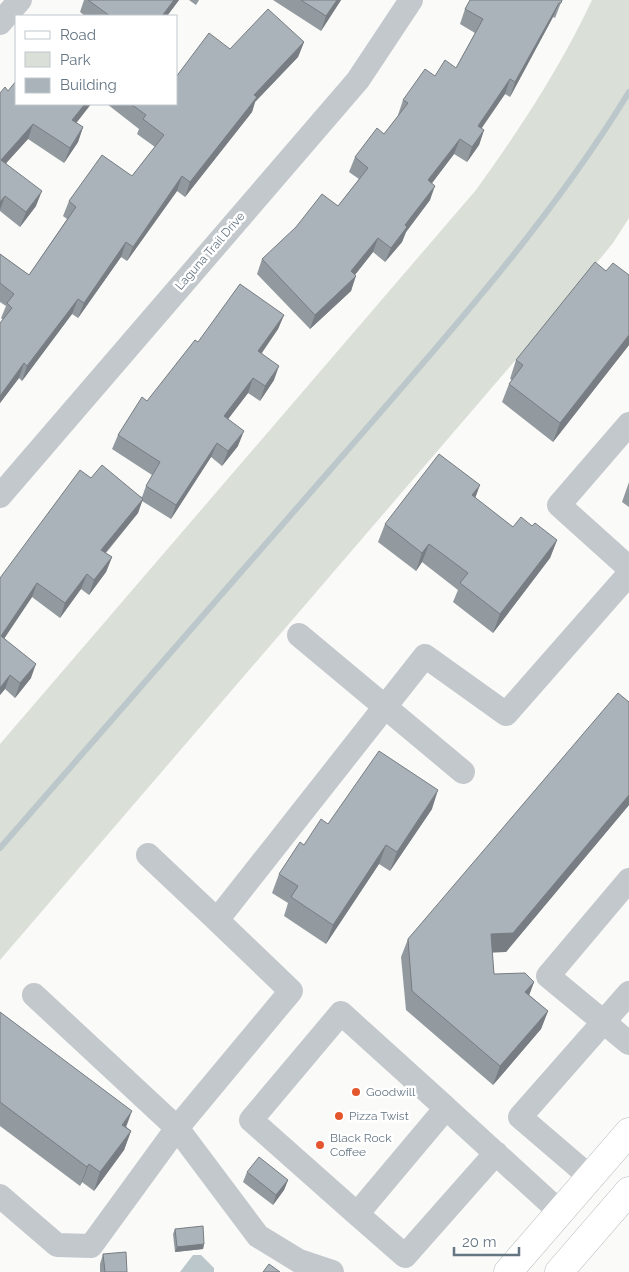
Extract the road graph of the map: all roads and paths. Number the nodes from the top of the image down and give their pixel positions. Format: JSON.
{"nodes":[{"id":1,"x":20,"y":0,"type":"edge"},
{"id":2,"x":411,"y":0,"type":"edge"},
{"id":3,"x":0,"y":23,"type":"edge"},
{"id":4,"x":629,"y":424,"type":"edge"},
{"id":5,"x":0,"y":496,"type":"edge"},
{"id":6,"x":629,"y":568,"type":"edge"},
{"id":7,"x":629,"y":574,"type":"edge"},
{"id":8,"x":299,"y":635,"type":"dead end"},
{"id":9,"x":384,"y":708,"type":"junction"},
{"id":10,"x":463,"y":772,"type":"dead end"},
{"id":11,"x":148,"y":855,"type":"dead end"},
{"id":12,"x":629,"y":880,"type":"edge"},
{"id":13,"x":217,"y":920,"type":"junction"},
{"id":14,"x":629,"y":993,"type":"edge"},
{"id":15,"x":34,"y":995,"type":"dead end"},
{"id":16,"x":604,"y":1022,"type":"junction"},
{"id":17,"x":629,"y":1043,"type":"edge"},
{"id":18,"x":446,"y":1108,"type":"junction"},
{"id":19,"x":177,"y":1128,"type":"junction"},
{"id":20,"x":629,"y":1132,"type":"edge"},
{"id":21,"x":496,"y":1153,"type":"junction"},
{"id":22,"x":590,"y":1177,"type":"junction"},
{"id":23,"x":629,"y":1191,"type":"edge"},
{"id":24,"x":0,"y":1196,"type":"edge"},
{"id":25,"x":560,"y":1212,"type":"junction"},
{"id":26,"x":357,"y":1214,"type":"junction"},
{"id":27,"x":332,"y":1272,"type":"edge"},
{"id":28,"x":508,"y":1272,"type":"edge"},
{"id":29,"x":559,"y":1272,"type":"edge"}],
"edges":[{"from":1,"to":3,"type":"street"},
{"from":2,"to":5,"type":"street","name":"Laguna Trail Drive"},
{"from":4,"to":6,"type":"street"},
{"from":7,"to":9,"type":"street"},
{"from":8,"to":9,"type":"street"},
{"from":9,"to":10,"type":"street"},
{"from":9,"to":13,"type":"street"},
{"from":11,"to":13,"type":"street"},
{"from":12,"to":16,"type":"street"},
{"from":13,"to":19,"type":"street"},
{"from":14,"to":16,"type":"street"},
{"from":15,"to":19,"type":"street"},
{"from":16,"to":17,"type":"street"},
{"from":16,"to":22,"type":"street"},
{"from":18,"to":21,"type":"street"},
{"from":18,"to":26,"type":"street"},
{"from":18,"to":26,"type":"street"},
{"from":19,"to":24,"type":"street"},
{"from":19,"to":27,"type":"street"},
{"from":20,"to":22,"type":"main road"},
{"from":21,"to":25,"type":"street"},
{"from":21,"to":26,"type":"street"},
{"from":22,"to":25,"type":"main road"},
{"from":23,"to":29,"type":"main road"},
{"from":25,"to":28,"type":"main road"}]}
